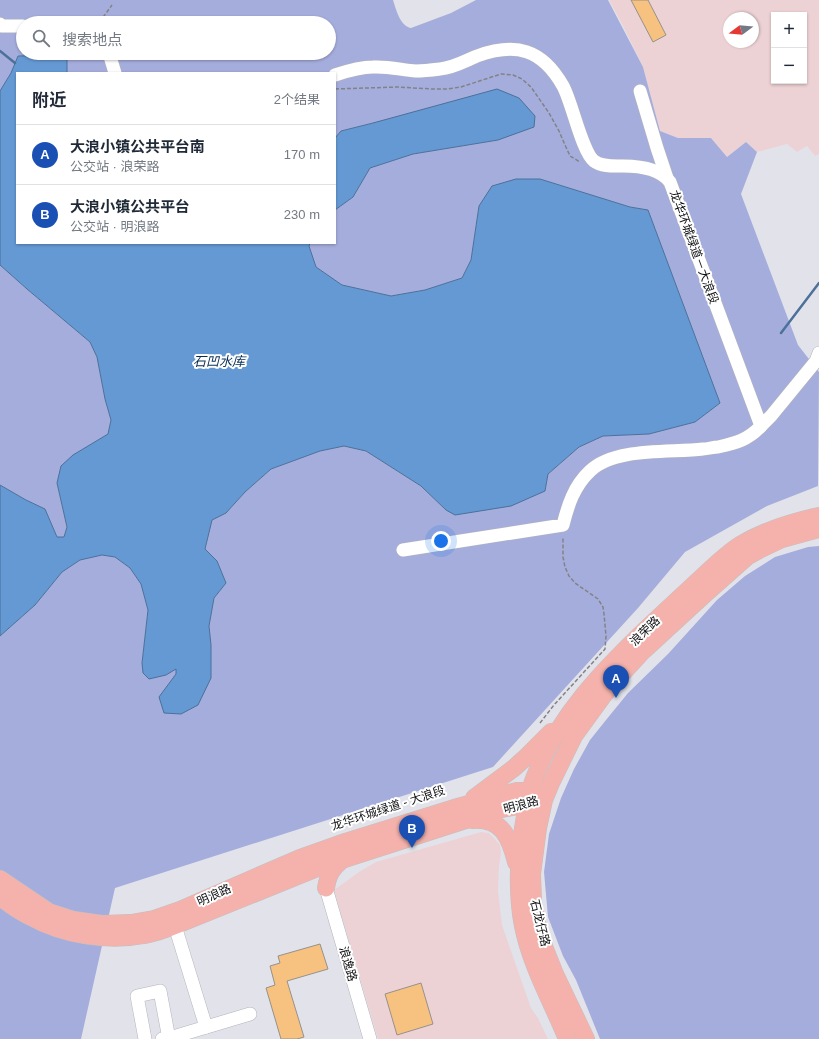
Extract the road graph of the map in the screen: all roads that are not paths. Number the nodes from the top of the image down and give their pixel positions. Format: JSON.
{"nodes":[{"id":1,"x":0,"y":24,"type":"edge"},
{"id":2,"x":16,"y":26,"type":"edge"},
{"id":3,"x":111,"y":60,"type":"edge"},
{"id":4,"x":114,"y":72,"type":"edge"},
{"id":5,"x":336,"y":74,"type":"edge"},
{"id":6,"x":640,"y":91,"type":"dead end"},
{"id":7,"x":667,"y":178,"type":"junction"},
{"id":8,"x":819,"y":353,"type":"edge"},
{"id":9,"x":761,"y":426,"type":"junction"},
{"id":10,"x":819,"y":516,"type":"edge"},
{"id":11,"x":819,"y":529,"type":"edge"},
{"id":12,"x":403,"y":550,"type":"dead end"},
{"id":13,"x":570,"y":712,"type":"junction"},
{"id":14,"x":529,"y":798,"type":"junction"},
{"id":15,"x":544,"y":800,"type":"junction"},
{"id":16,"x":458,"y":815,"type":"junction"},
{"id":17,"x":342,"y":859,"type":"junction"},
{"id":18,"x":518,"y":872,"type":"junction"},
{"id":19,"x":295,"y":876,"type":"junction"},
{"id":20,"x":0,"y":878,"type":"edge"},
{"id":21,"x":326,"y":888,"type":"junction"},
{"id":22,"x":0,"y":897,"type":"edge"},
{"id":23,"x":175,"y":926,"type":"junction"},
{"id":24,"x":250,"y":1014,"type":"dead end"},
{"id":25,"x":206,"y":1027,"type":"junction"},
{"id":26,"x":145,"y":1039,"type":"edge"},
{"id":27,"x":166,"y":1039,"type":"edge"},
{"id":28,"x":370,"y":1039,"type":"edge"},
{"id":29,"x":567,"y":1039,"type":"edge"},
{"id":30,"x":586,"y":1039,"type":"edge"}],
"edges":[{"from":1,"to":2,"type":"street"},
{"from":3,"to":4,"type":"street"},
{"from":5,"to":7,"type":"street","name":"龙华环城绿道－大浪段"},
{"from":6,"to":7,"type":"street"},
{"from":7,"to":9,"type":"street","name":"龙华环城绿道－大浪段"},
{"from":8,"to":9,"type":"street"},
{"from":9,"to":12,"type":"street"},
{"from":10,"to":13,"type":"main road","name":"浪荣路"},
{"from":11,"to":15,"type":"main road","name":"浪荣路"},
{"from":13,"to":14,"type":"main road","name":"浪荣路"},
{"from":13,"to":16,"type":"main road"},
{"from":14,"to":15,"type":"main road","name":"明浪路"},
{"from":14,"to":16,"type":"main road","name":"明浪路"},
{"from":14,"to":18,"type":"main road","name":"石龙仔路"},
{"from":15,"to":30,"type":"main road","name":"石龙仔路"},
{"from":16,"to":17,"type":"main road","name":"明浪路"},
{"from":16,"to":18,"type":"main road"},
{"from":16,"to":20,"type":"main road","name":"明浪路"},
{"from":17,"to":19,"type":"main road","name":"明浪路"},
{"from":17,"to":21,"type":"main road"},
{"from":18,"to":29,"type":"main road","name":"石龙仔路"},
{"from":19,"to":21,"type":"main road"},
{"from":19,"to":23,"type":"main road","name":"明浪路"},
{"from":21,"to":28,"type":"street","name":"浪逸路"},
{"from":22,"to":23,"type":"main road","name":"明浪路"},
{"from":23,"to":25,"type":"street"},
{"from":24,"to":25,"type":"street"},
{"from":25,"to":27,"type":"street"},
{"from":26,"to":27,"type":"street"}]}
